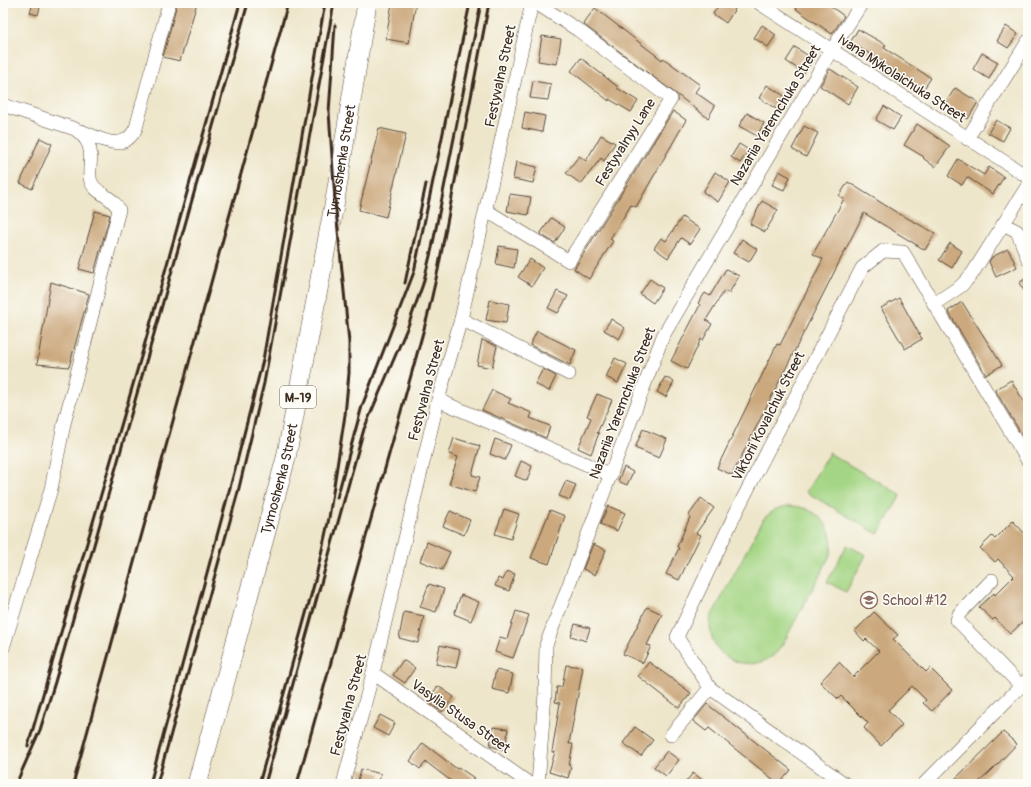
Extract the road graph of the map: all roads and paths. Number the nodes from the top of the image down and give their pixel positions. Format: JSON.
{"nodes":[{"id":1,"x":169,"y":3,"type":"edge"},
{"id":2,"x":367,"y":3,"type":"edge"},
{"id":3,"x":532,"y":3,"type":"edge"},
{"id":4,"x":536,"y":3,"type":"edge"},
{"id":5,"x":759,"y":3,"type":"edge"},
{"id":6,"x":862,"y":3,"type":"edge"},
{"id":7,"x":1028,"y":41,"type":"edge"},
{"id":8,"x":831,"y":51,"type":"junction"},
{"id":9,"x":3,"y":105,"type":"edge"},
{"id":10,"x":75,"y":129,"type":"junction"},
{"id":11,"x":967,"y":139,"type":"junction"},
{"id":12,"x":1028,"y":177,"type":"edge"},
{"id":13,"x":1028,"y":185,"type":"edge"},
{"id":14,"x":487,"y":211,"type":"junction"},
{"id":15,"x":1003,"y":224,"type":"junction"},
{"id":16,"x":1028,"y":259,"type":"edge"},
{"id":17,"x":934,"y":304,"type":"junction"},
{"id":18,"x":461,"y":320,"type":"junction"},
{"id":19,"x":569,"y":374,"type":"dead end"},
{"id":20,"x":438,"y":400,"type":"junction"},
{"id":21,"x":1028,"y":461,"type":"edge"},
{"id":22,"x":612,"y":476,"type":"junction"},
{"id":23,"x":992,"y":580,"type":"dead end"},
{"id":24,"x":3,"y":648,"type":"edge"},
{"id":25,"x":373,"y":673,"type":"junction"},
{"id":26,"x":1025,"y":682,"type":"edge"},
{"id":27,"x":710,"y":688,"type":"junction"},
{"id":28,"x":671,"y":735,"type":"dead end"},
{"id":29,"x":197,"y":784,"type":"edge"},
{"id":30,"x":343,"y":784,"type":"edge"},
{"id":31,"x":530,"y":784,"type":"edge"},
{"id":32,"x":538,"y":784,"type":"edge"},
{"id":33,"x":845,"y":784,"type":"edge"},
{"id":34,"x":924,"y":784,"type":"edge"}],
"edges":[{"from":1,"to":10,"type":"street"},
{"from":2,"to":29,"type":"highway","name":"Tymoshenka Street","number":"М-19"},
{"from":3,"to":14,"type":"street","name":"Festyvalna Street"},
{"from":4,"to":14,"type":"street","name":"Festyvalnyy Lane"},
{"from":5,"to":8,"type":"street","name":"Ivana Mykolaichuka Street"},
{"from":6,"to":8,"type":"street","name":"Nazariia Yaremchuka Street"},
{"from":7,"to":11,"type":"street"},
{"from":8,"to":11,"type":"street","name":"Ivana Mykolaichuka Street"},
{"from":8,"to":22,"type":"street","name":"Nazariia Yaremchuka Street"},
{"from":9,"to":10,"type":"street"},
{"from":10,"to":24,"type":"street"},
{"from":11,"to":12,"type":"street","name":"Ivana Mykolaichuka Street"},
{"from":13,"to":15,"type":"street"},
{"from":14,"to":18,"type":"street","name":"Festyvalna Street"},
{"from":15,"to":16,"type":"street"},
{"from":15,"to":17,"type":"street"},
{"from":17,"to":21,"type":"street","name":"Viktorii Kovalchuk Street"},
{"from":17,"to":27,"type":"street","name":"Viktorii Kovalchuk Street"},
{"from":18,"to":19,"type":"street"},
{"from":18,"to":20,"type":"street","name":"Festyvalna Street"},
{"from":20,"to":22,"type":"street"},
{"from":20,"to":25,"type":"street","name":"Festyvalna Street"},
{"from":22,"to":32,"type":"street","name":"Nazariia Yaremchuka Street"},
{"from":23,"to":26,"type":"street"},
{"from":25,"to":30,"type":"street","name":"Festyvalna Street"},
{"from":25,"to":31,"type":"street","name":"Vasylia Stusa Street"},
{"from":26,"to":34,"type":"street"},
{"from":27,"to":28,"type":"street"},
{"from":27,"to":33,"type":"street","name":"Viktorii Kovalchuk Street"}]}
